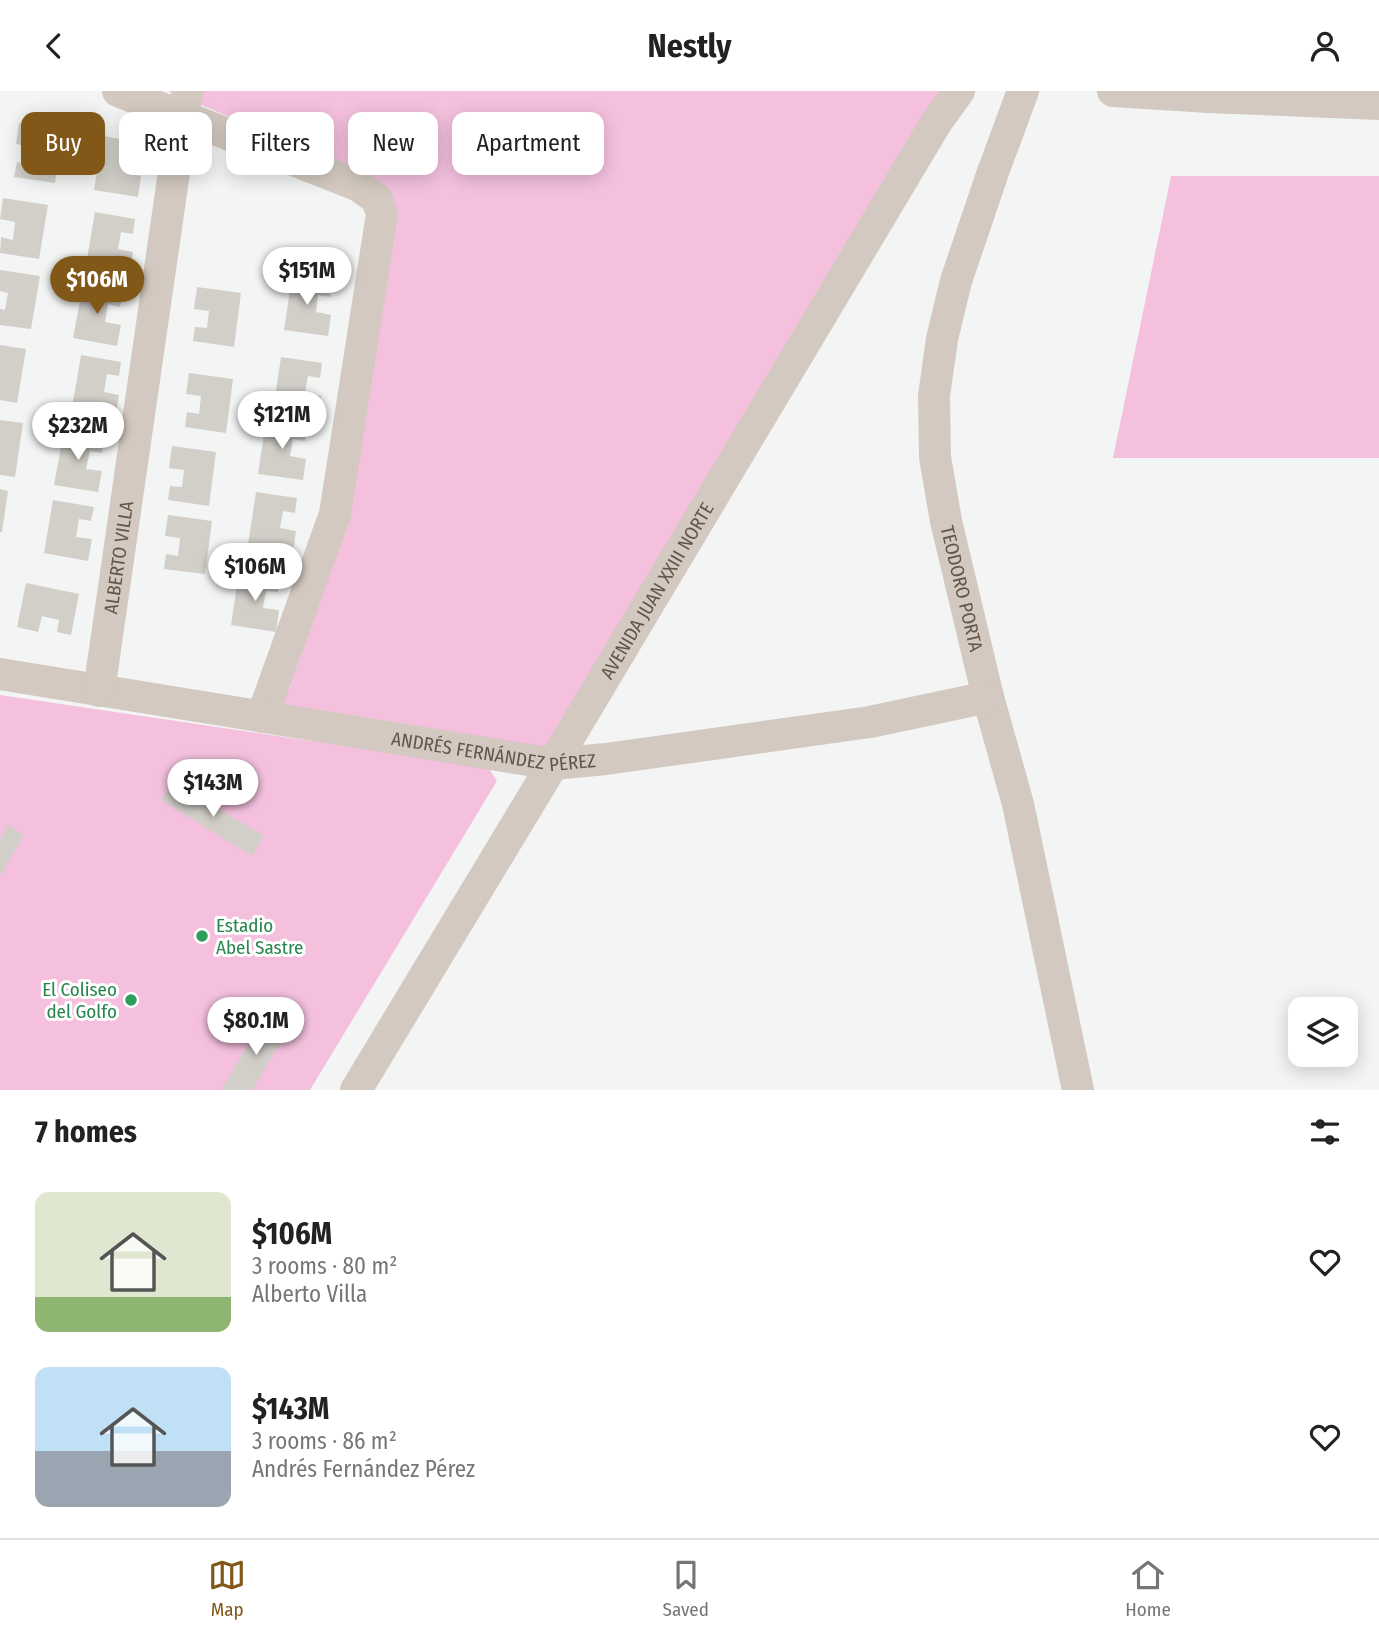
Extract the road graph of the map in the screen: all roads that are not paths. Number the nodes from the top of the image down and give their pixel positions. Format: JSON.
{"nodes":[{"id":1,"x":118,"y":91,"type":"edge"},
{"id":2,"x":959,"y":91,"type":"edge"},
{"id":3,"x":1023,"y":91,"type":"edge"},
{"id":4,"x":1113,"y":91,"type":"edge"},
{"id":5,"x":1211,"y":94,"type":"edge"},
{"id":6,"x":1334,"y":97,"type":"edge"},
{"id":7,"x":186,"y":104,"type":"edge"},
{"id":8,"x":1379,"y":104,"type":"edge"},
{"id":9,"x":0,"y":674,"type":"edge"},
{"id":10,"x":99,"y":691,"type":"junction"},
{"id":11,"x":988,"y":697,"type":"junction"},
{"id":12,"x":262,"y":717,"type":"junction"},
{"id":13,"x":554,"y":764,"type":"junction"},
{"id":14,"x":356,"y":1090,"type":"edge"},
{"id":15,"x":1078,"y":1090,"type":"edge"}],
"edges":[{"from":1,"to":7,"type":"street"},
{"from":2,"to":13,"type":"street","name":"AVENIDA JUAN XXIII NORTE"},
{"from":3,"to":11,"type":"street","name":"TEODORO PORTA"},
{"from":4,"to":5,"type":"street"},
{"from":5,"to":6,"type":"street"},
{"from":6,"to":8,"type":"street"},
{"from":7,"to":10,"type":"street","name":"ALBERTO VILLA"},
{"from":7,"to":12,"type":"street"},
{"from":9,"to":10,"type":"street","name":"ANDRÉS FERNÁNDEZ PÉREZ"},
{"from":10,"to":12,"type":"street","name":"ANDRÉS FERNÁNDEZ PÉREZ"},
{"from":11,"to":13,"type":"street","name":"ANDRÉS FERNÁNDEZ PÉREZ"},
{"from":11,"to":15,"type":"street","name":"TEODORO PORTA"},
{"from":12,"to":13,"type":"street","name":"ANDRÉS FERNÁNDEZ PÉREZ"},
{"from":13,"to":14,"type":"street","name":"AVENIDA JUAN XXIII NORTE"}]}
